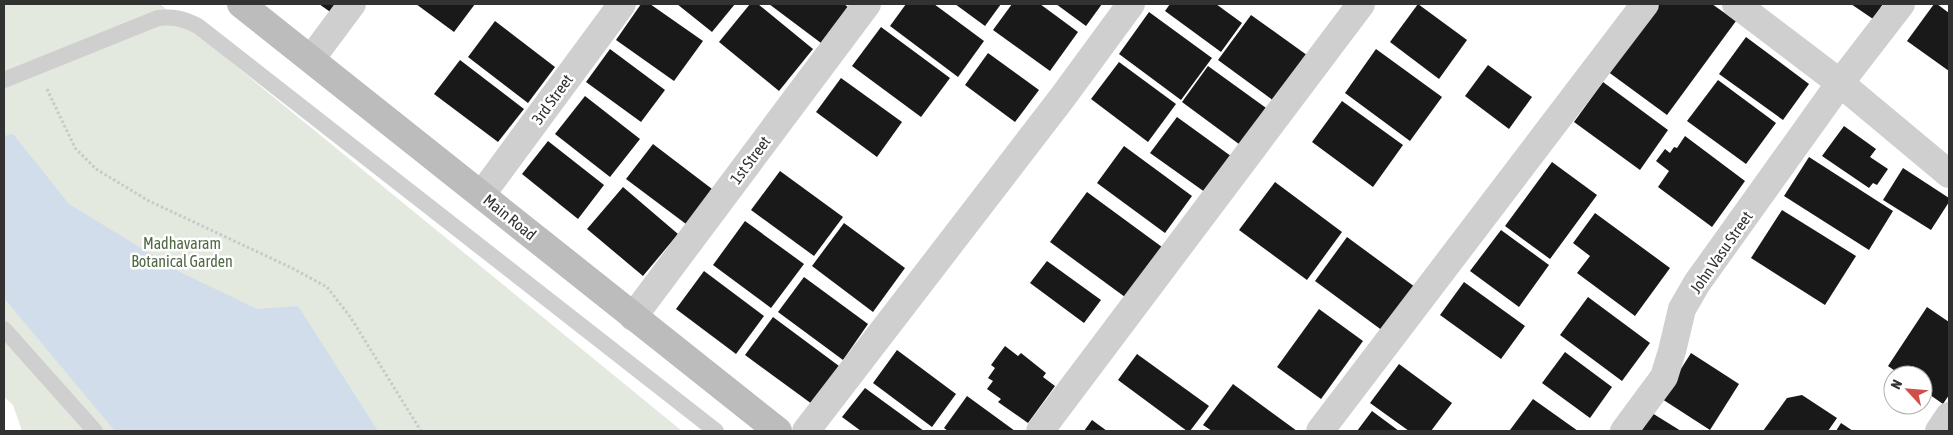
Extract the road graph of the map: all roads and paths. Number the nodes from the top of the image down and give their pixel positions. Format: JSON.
{"nodes":[{"id":1,"x":241,"y":4,"type":"edge"},
{"id":2,"x":352,"y":4,"type":"edge"},
{"id":3,"x":622,"y":4,"type":"edge"},
{"id":4,"x":867,"y":4,"type":"edge"},
{"id":5,"x":1131,"y":4,"type":"edge"},
{"id":6,"x":1361,"y":4,"type":"edge"},
{"id":7,"x":1645,"y":4,"type":"edge"},
{"id":8,"x":1736,"y":4,"type":"edge"},
{"id":9,"x":1901,"y":4,"type":"edge"},
{"id":10,"x":311,"y":59,"type":"junction"},
{"id":11,"x":36,"y":67,"type":"junction"},
{"id":12,"x":4,"y":80,"type":"edge"},
{"id":13,"x":1840,"y":83,"type":"junction"},
{"id":14,"x":1949,"y":174,"type":"edge"},
{"id":15,"x":482,"y":194,"type":"junction"},
{"id":16,"x":633,"y":317,"type":"junction"},
{"id":17,"x":4,"y":329,"type":"edge"},
{"id":18,"x":1949,"y":416,"type":"edge"},
{"id":19,"x":95,"y":431,"type":"edge"},
{"id":20,"x":420,"y":431,"type":"edge"},
{"id":21,"x":716,"y":431,"type":"edge"},
{"id":22,"x":778,"y":431,"type":"edge"},
{"id":23,"x":806,"y":431,"type":"edge"},
{"id":24,"x":1040,"y":431,"type":"edge"},
{"id":25,"x":1320,"y":431,"type":"edge"},
{"id":26,"x":1624,"y":431,"type":"edge"},
{"id":27,"x":1939,"y":431,"type":"edge"}],
"edges":[{"from":1,"to":10,"type":"street","name":"Main Road"},
{"from":2,"to":10,"type":"street"},
{"from":3,"to":15,"type":"street","name":"3rd Street"},
{"from":4,"to":16,"type":"street","name":"1st Street"},
{"from":5,"to":23,"type":"street"},
{"from":6,"to":24,"type":"street"},
{"from":7,"to":25,"type":"street"},
{"from":8,"to":13,"type":"street"},
{"from":9,"to":13,"type":"street","name":"John Vasu Street"},
{"from":10,"to":15,"type":"street","name":"Main Road"},
{"from":11,"to":12,"type":"lane"},
{"from":11,"to":20,"type":"path"},
{"from":11,"to":21,"type":"lane"},
{"from":13,"to":14,"type":"street"},
{"from":13,"to":26,"type":"street","name":"John Vasu Street"},
{"from":15,"to":16,"type":"street","name":"Main Road"},
{"from":16,"to":22,"type":"street","name":"Main Road"},
{"from":17,"to":19,"type":"lane"},
{"from":18,"to":27,"type":"street"}]}
